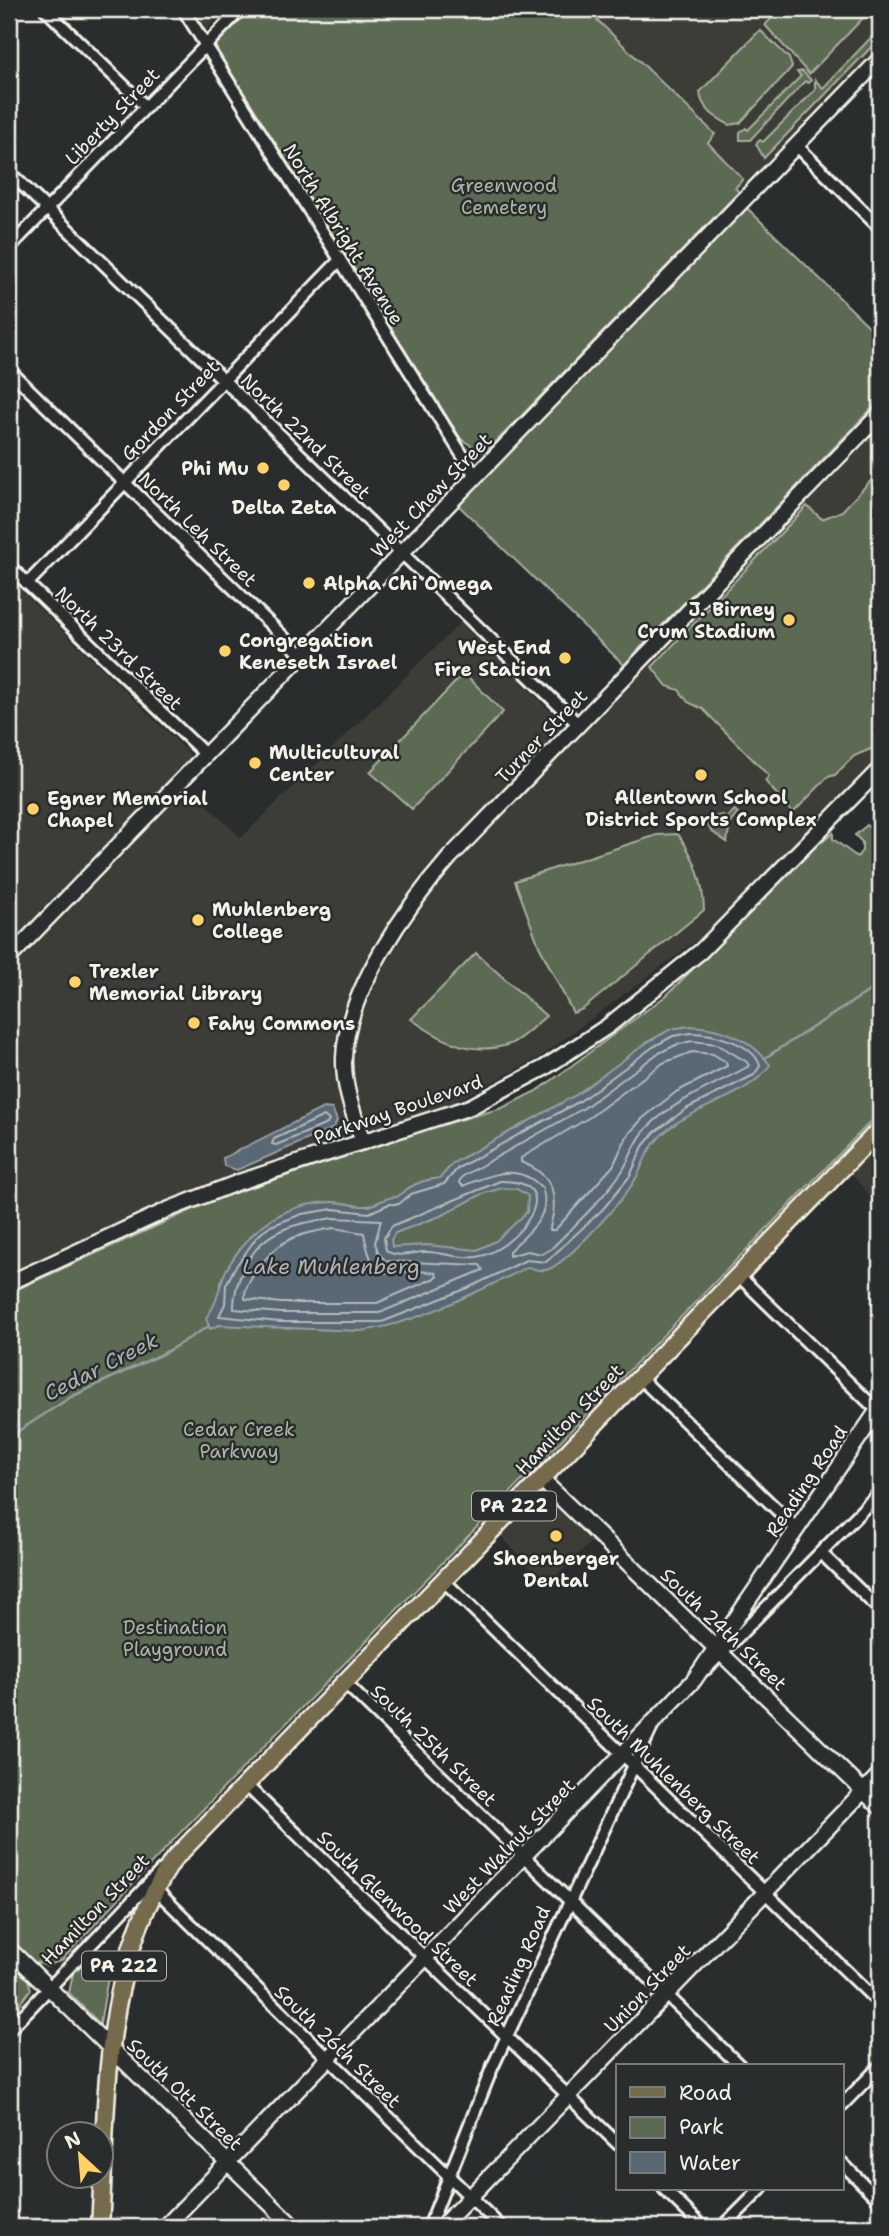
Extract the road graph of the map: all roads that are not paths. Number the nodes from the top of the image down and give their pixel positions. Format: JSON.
{"nodes":[{"id":1,"x":45,"y":9,"type":"edge"},
{"id":2,"x":183,"y":9,"type":"edge"},
{"id":3,"x":241,"y":9,"type":"edge"},
{"id":4,"x":205,"y":46,"type":"junction"},
{"id":5,"x":880,"y":59,"type":"edge"},
{"id":6,"x":146,"y":107,"type":"junction"},
{"id":7,"x":797,"y":146,"type":"junction"},
{"id":8,"x":9,"y":172,"type":"edge"},
{"id":9,"x":47,"y":209,"type":"junction"},
{"id":10,"x":880,"y":228,"type":"edge"},
{"id":11,"x":9,"y":248,"type":"edge"},
{"id":12,"x":339,"y":261,"type":"junction"},
{"id":13,"x":9,"y":370,"type":"edge"},
{"id":14,"x":223,"y":380,"type":"junction"},
{"id":15,"x":880,"y":414,"type":"edge"},
{"id":16,"x":476,"y":477,"type":"junction"},
{"id":17,"x":124,"y":483,"type":"junction"},
{"id":18,"x":401,"y":554,"type":"junction"},
{"id":19,"x":9,"y":566,"type":"edge"},
{"id":20,"x":26,"y":584,"type":"junction"},
{"id":21,"x":302,"y":655,"type":"junction"},
{"id":22,"x":579,"y":725,"type":"junction"},
{"id":23,"x":206,"y":755,"type":"junction"},
{"id":24,"x":880,"y":769,"type":"edge"},
{"id":25,"x":9,"y":958,"type":"edge"},
{"id":26,"x":880,"y":1129,"type":"edge"},
{"id":27,"x":363,"y":1142,"type":"junction"},
{"id":28,"x":738,"y":1275,"type":"junction"},
{"id":29,"x":9,"y":1283,"type":"edge"},
{"id":30,"x":639,"y":1377,"type":"junction"},
{"id":31,"x":879,"y":1410,"type":"edge"},
{"id":32,"x":541,"y":1479,"type":"junction"},
{"id":33,"x":880,"y":1492,"type":"edge"},
{"id":34,"x":797,"y":1529,"type":"junction"},
{"id":35,"x":821,"y":1553,"type":"junction"},
{"id":36,"x":443,"y":1580,"type":"junction"},
{"id":37,"x":880,"y":1610,"type":"edge"},
{"id":38,"x":719,"y":1651,"type":"junction"},
{"id":39,"x":694,"y":1680,"type":"joint"},
{"id":40,"x":344,"y":1682,"type":"junction"},
{"id":41,"x":629,"y":1760,"type":"junction"},
{"id":42,"x":880,"y":1774,"type":"edge"},
{"id":43,"x":245,"y":1784,"type":"junction"},
{"id":44,"x":864,"y":1791,"type":"junction"},
{"id":45,"x":880,"y":1807,"type":"edge"},
{"id":46,"x":525,"y":1857,"type":"junction"},
{"id":47,"x":173,"y":1860,"type":"junction"},
{"id":48,"x":154,"y":1888,"type":"junction"},
{"id":49,"x":765,"y":1893,"type":"junction"},
{"id":50,"x":569,"y":1900,"type":"junction"},
{"id":51,"x":9,"y":1949,"type":"edge"},
{"id":52,"x":425,"y":1959,"type":"junction"},
{"id":53,"x":48,"y":1987,"type":"junction"},
{"id":54,"x":667,"y":1995,"type":"junction"},
{"id":55,"x":880,"y":2004,"type":"edge"},
{"id":56,"x":9,"y":2030,"type":"edge"},
{"id":57,"x":507,"y":2037,"type":"junction"},
{"id":58,"x":110,"y":2048,"type":"junction"},
{"id":59,"x":327,"y":2060,"type":"junction"},
{"id":60,"x":738,"y":2064,"type":"edge"},
{"id":61,"x":880,"y":2066,"type":"edge"},
{"id":62,"x":568,"y":2097,"type":"junction"},
{"id":63,"x":844,"y":2103,"type":"edge"},
{"id":64,"x":616,"y":2142,"type":"edge"},
{"id":65,"x":229,"y":2162,"type":"junction"},
{"id":66,"x":844,"y":2165,"type":"edge"},
{"id":67,"x":448,"y":2177,"type":"junction"},
{"id":68,"x":665,"y":2190,"type":"edge"},
{"id":69,"x":760,"y":2190,"type":"edge"},
{"id":70,"x":470,"y":2198,"type":"junction"},
{"id":71,"x":880,"y":2201,"type":"edge"},
{"id":72,"x":100,"y":2227,"type":"edge"},
{"id":73,"x":165,"y":2227,"type":"edge"},
{"id":74,"x":294,"y":2227,"type":"edge"},
{"id":75,"x":429,"y":2227,"type":"edge"},
{"id":76,"x":441,"y":2227,"type":"edge"},
{"id":77,"x":500,"y":2227,"type":"edge"},
{"id":78,"x":704,"y":2227,"type":"edge"},
{"id":79,"x":723,"y":2227,"type":"edge"}],
"edges":[{"from":1,"to":6,"type":"street"},
{"from":2,"to":4,"type":"street","name":"North Albright Avenue"},
{"from":3,"to":4,"type":"street","name":"Liberty Street"},
{"from":4,"to":6,"type":"street","name":"Liberty Street"},
{"from":4,"to":12,"type":"street","name":"North Albright Avenue"},
{"from":5,"to":7,"type":"street","name":"West Chew Street"},
{"from":6,"to":9,"type":"street","name":"Liberty Street"},
{"from":7,"to":10,"type":"street"},
{"from":7,"to":16,"type":"street","name":"West Chew Street"},
{"from":8,"to":9,"type":"street","name":"North 22nd Street"},
{"from":9,"to":11,"type":"street","name":"Liberty Street"},
{"from":9,"to":14,"type":"street","name":"North 22nd Street"},
{"from":12,"to":14,"type":"street","name":"Gordon Street"},
{"from":12,"to":16,"type":"street","name":"North Albright Avenue"},
{"from":13,"to":17,"type":"street","name":"North Leh Street"},
{"from":14,"to":17,"type":"street","name":"Gordon Street"},
{"from":14,"to":18,"type":"street","name":"North 22nd Street"},
{"from":15,"to":22,"type":"street","name":"Turner Street"},
{"from":16,"to":18,"type":"street","name":"West Chew Street"},
{"from":17,"to":20,"type":"street","name":"Gordon Street"},
{"from":17,"to":21,"type":"street","name":"North Leh Street"},
{"from":18,"to":21,"type":"street","name":"West Chew Street"},
{"from":18,"to":22,"type":"street","name":"North 22nd Street"},
{"from":19,"to":20,"type":"street","name":"North 23rd Street"},
{"from":20,"to":23,"type":"street","name":"North 23rd Street"},
{"from":21,"to":23,"type":"street","name":"West Chew Street"},
{"from":22,"to":27,"type":"street","name":"Turner Street"},
{"from":23,"to":25,"type":"street","name":"West Chew Street"},
{"from":24,"to":27,"type":"street","name":"Parkway Boulevard"},
{"from":26,"to":28,"type":"main road","name":"Hamilton Street","number":"PA 222"},
{"from":27,"to":29,"type":"street","name":"Parkway Boulevard"},
{"from":28,"to":30,"type":"main road","name":"Hamilton Street","number":"PA 222"},
{"from":28,"to":31,"type":"street"},
{"from":30,"to":32,"type":"main road","name":"Hamilton Street","number":"PA 222"},
{"from":30,"to":34,"type":"street"},
{"from":31,"to":34,"type":"street","name":"Reading Road"},
{"from":32,"to":36,"type":"main road","name":"Hamilton Street","number":"PA 222"},
{"from":32,"to":38,"type":"street","name":"South 24th Street"},
{"from":33,"to":35,"type":"street"},
{"from":34,"to":38,"type":"street","name":"Reading Road"},
{"from":35,"to":37,"type":"street"},
{"from":35,"to":38,"type":"street"},
{"from":36,"to":40,"type":"main road","name":"Hamilton Street","number":"PA 222"},
{"from":36,"to":41,"type":"street","name":"South Muhlenberg Street"},
{"from":38,"to":39,"type":"street","name":"Reading Road"},
{"from":38,"to":44,"type":"street","name":"South 24th Street"},
{"from":39,"to":41,"type":"street","name":"West Walnut Street"},
{"from":40,"to":43,"type":"main road","name":"Hamilton Street","number":"PA 222"},
{"from":40,"to":46,"type":"street","name":"South 25th Street"},
{"from":41,"to":46,"type":"street","name":"West Walnut Street"},
{"from":41,"to":49,"type":"street","name":"South Muhlenberg Street"},
{"from":41,"to":50,"type":"street","name":"Reading Road"},
{"from":42,"to":44,"type":"street","name":"Union Street"},
{"from":43,"to":47,"type":"main road","name":"Hamilton Street","number":"PA 222"},
{"from":43,"to":52,"type":"street","name":"South Glenwood Street"},
{"from":44,"to":45,"type":"street","name":"South 24th Street"},
{"from":44,"to":49,"type":"street","name":"Union Street"},
{"from":46,"to":50,"type":"street","name":"South 25th Street"},
{"from":46,"to":52,"type":"street","name":"West Walnut Street"},
{"from":47,"to":48,"type":"main road","name":"Hamilton Street","number":"PA 222"},
{"from":47,"to":53,"type":"street","name":"Hamilton Street"},
{"from":48,"to":58,"type":"main road","number":"PA 222"},
{"from":48,"to":59,"type":"street","name":"South 26th Street"},
{"from":49,"to":54,"type":"street","name":"Union Street"},
{"from":49,"to":55,"type":"street","name":"South Muhlenberg Street"},
{"from":50,"to":54,"type":"street","name":"South 25th Street"},
{"from":50,"to":57,"type":"street","name":"Reading Road"},
{"from":51,"to":53,"type":"street","name":"South Ott Street"},
{"from":52,"to":57,"type":"street","name":"South Glenwood Street"},
{"from":52,"to":59,"type":"street","name":"West Walnut Street"},
{"from":53,"to":56,"type":"street","name":"Hamilton Street"},
{"from":53,"to":58,"type":"street","name":"South Ott Street"},
{"from":54,"to":60,"type":"street","name":"South 25th Street"},
{"from":54,"to":62,"type":"street","name":"Union Street"},
{"from":57,"to":62,"type":"street","name":"South Glenwood Street"},
{"from":57,"to":67,"type":"street","name":"Reading Road"},
{"from":58,"to":65,"type":"street","name":"South Ott Street"},
{"from":58,"to":72,"type":"main road","number":"PA 222"},
{"from":59,"to":65,"type":"street","name":"West Walnut Street"},
{"from":59,"to":67,"type":"street","name":"South 26th Street"},
{"from":61,"to":63,"type":"street"},
{"from":62,"to":64,"type":"street","name":"South Glenwood Street"},
{"from":62,"to":70,"type":"street","name":"Union Street"},
{"from":65,"to":73,"type":"street","name":"West Walnut Street"},
{"from":65,"to":74,"type":"street","name":"South Ott Street"},
{"from":66,"to":71,"type":"street"},
{"from":67,"to":70,"type":"street","name":"South 26th Street"},
{"from":67,"to":75,"type":"street","name":"Reading Road"},
{"from":68,"to":78,"type":"street"},
{"from":69,"to":79,"type":"street"},
{"from":70,"to":76,"type":"street","name":"Union Street"},
{"from":70,"to":77,"type":"street","name":"South 26th Street"}]}
